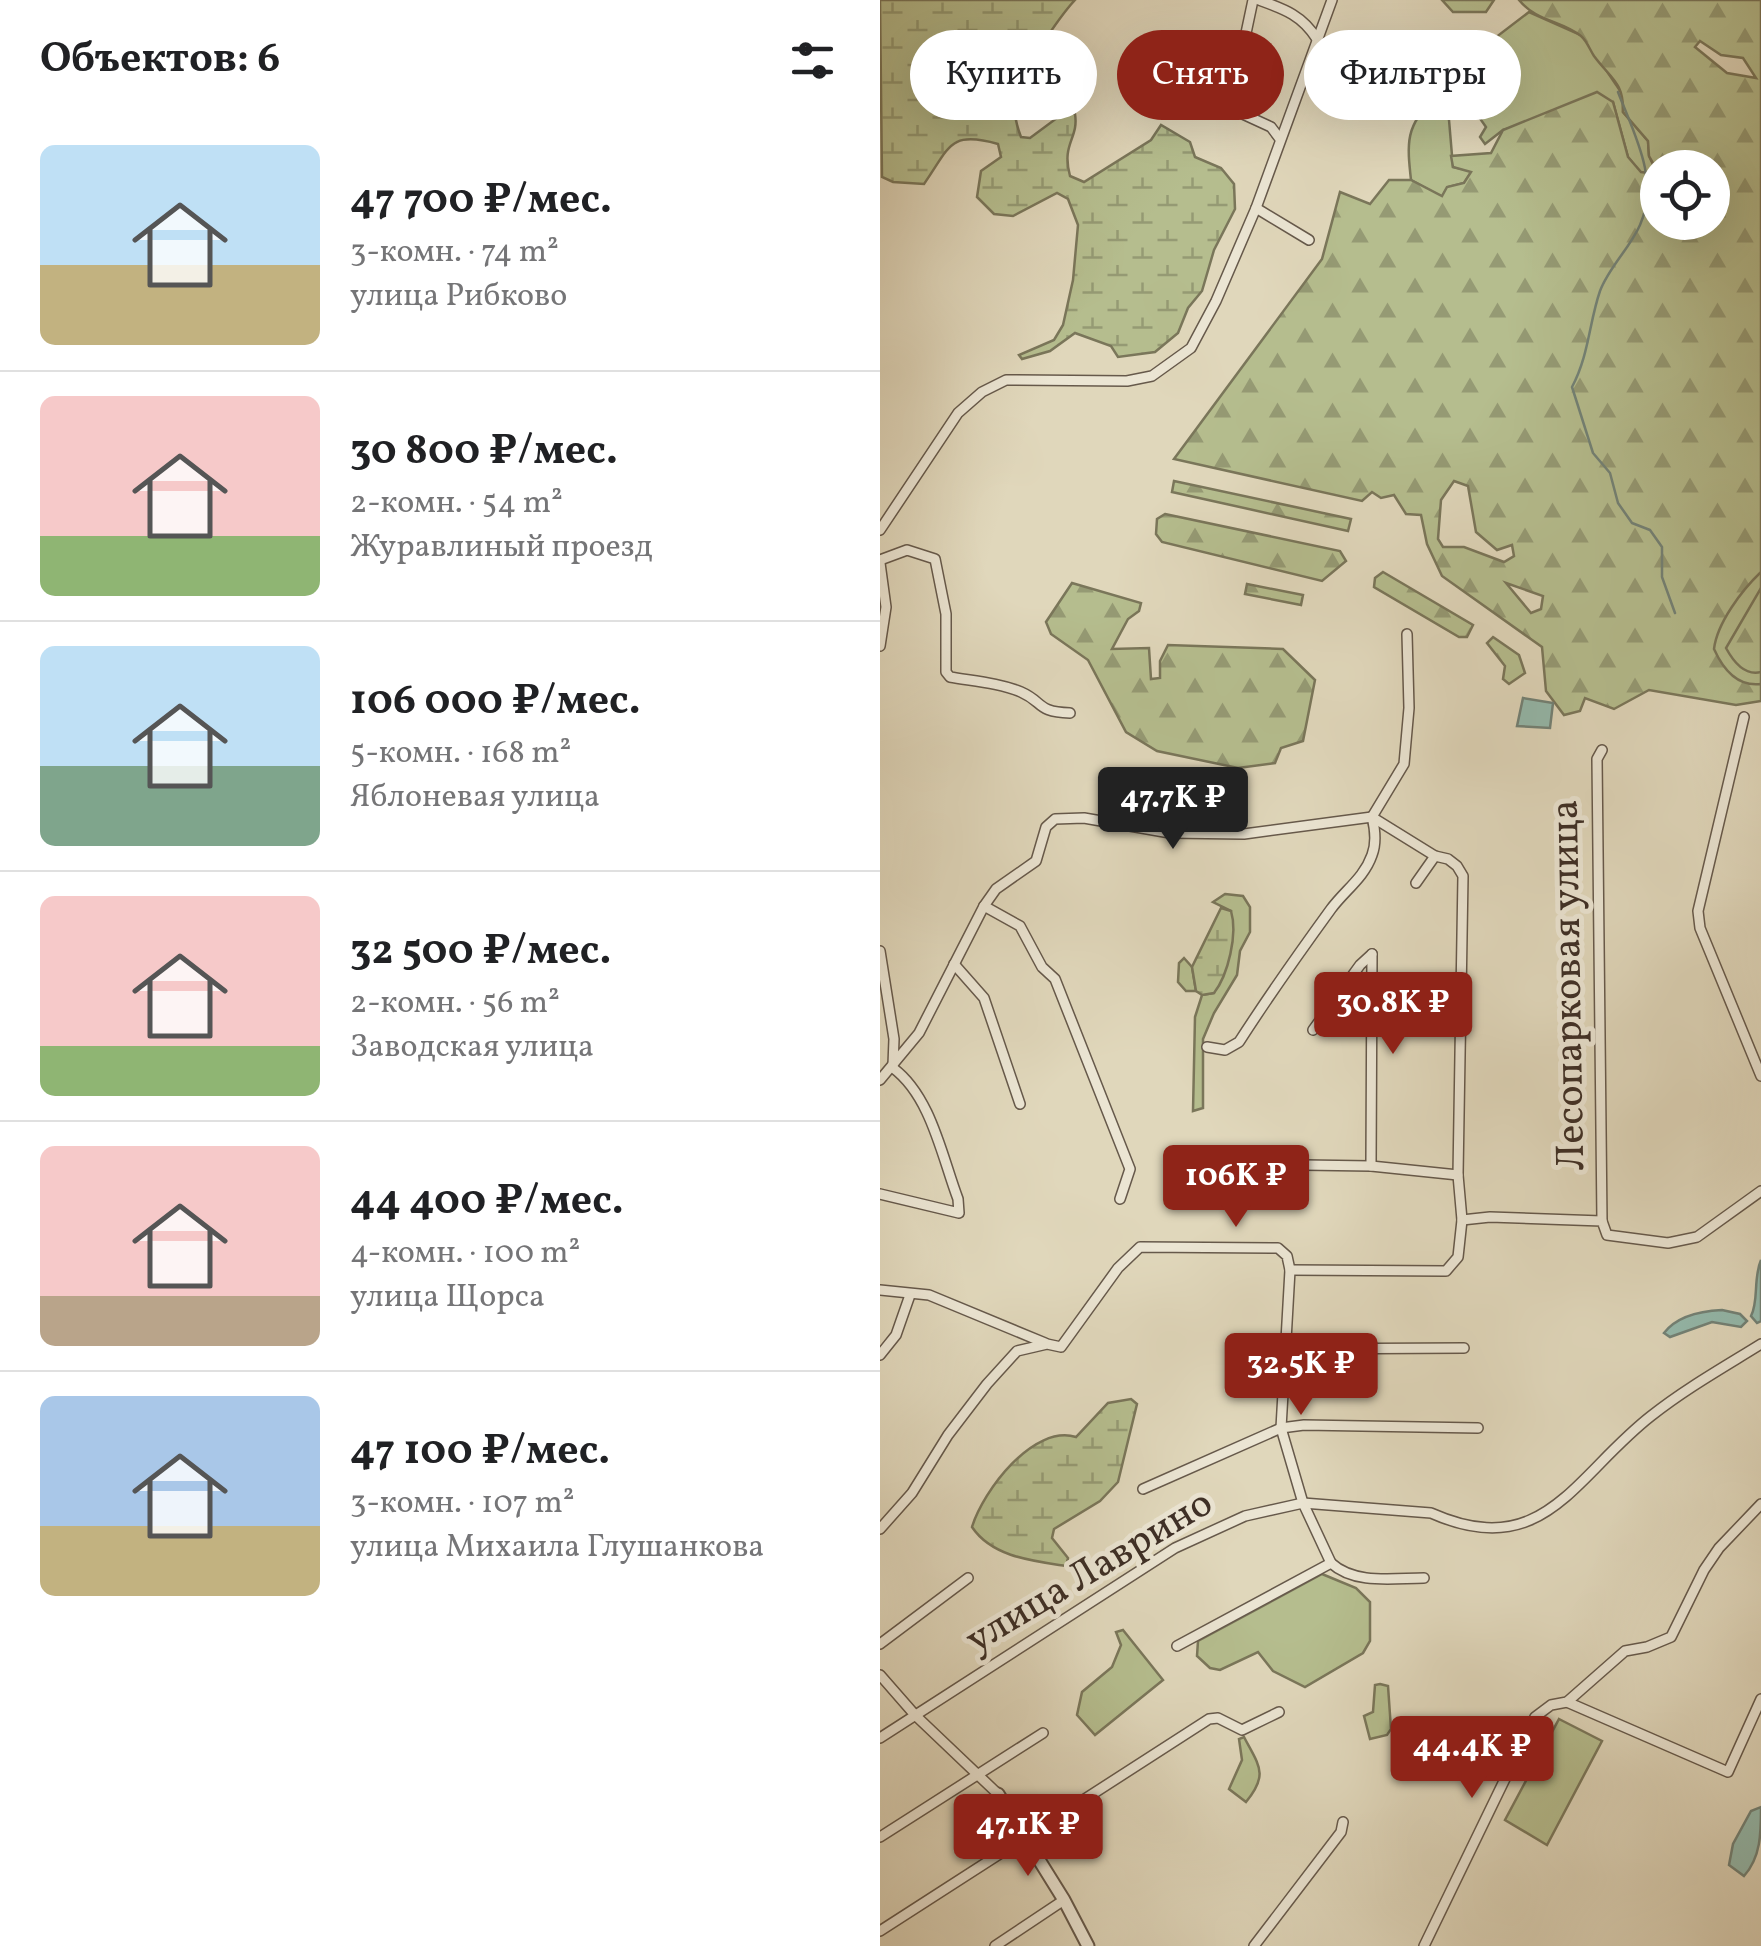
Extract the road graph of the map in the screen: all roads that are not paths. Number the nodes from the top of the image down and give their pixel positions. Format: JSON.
{"nodes":[{"id":1,"x":1256,"y":0,"type":"edge"},
{"id":2,"x":1332,"y":0,"type":"edge"},
{"id":3,"x":1248,"y":30,"type":"edge"},
{"id":4,"x":1312,"y":30,"type":"edge"},
{"id":5,"x":1320,"y":30,"type":"edge"},
{"id":6,"x":1304,"y":73,"type":"edge"},
{"id":7,"x":1256,"y":120,"type":"edge"},
{"id":8,"x":1280,"y":139,"type":"junction"},
{"id":9,"x":1256,"y":208,"type":"junction"},
{"id":10,"x":1309,"y":240,"type":"dead end"},
{"id":11,"x":880,"y":530,"type":"edge"},
{"id":12,"x":880,"y":561,"type":"edge"},
{"id":13,"x":1407,"y":634,"type":"dead end"},
{"id":14,"x":880,"y":646,"type":"edge"},
{"id":15,"x":1070,"y":714,"type":"dead end"},
{"id":16,"x":1744,"y":717,"type":"dead end"},
{"id":17,"x":1602,"y":750,"type":"dead end"},
{"id":18,"x":1372,"y":817,"type":"junction"},
{"id":19,"x":1435,"y":856,"type":"junction"},
{"id":20,"x":1416,"y":883,"type":"dead end"},
{"id":21,"x":984,"y":906,"type":"junction"},
{"id":22,"x":880,"y":951,"type":"edge"},
{"id":23,"x":954,"y":964,"type":"junction"},
{"id":24,"x":1313,"y":1030,"type":"dead end"},
{"id":25,"x":1207,"y":1047,"type":"dead end"},
{"id":26,"x":893,"y":1068,"type":"junction"},
{"id":27,"x":1761,"y":1076,"type":"edge"},
{"id":28,"x":880,"y":1080,"type":"edge"},
{"id":29,"x":1020,"y":1104,"type":"dead end"},
{"id":30,"x":1231,"y":1164,"type":"dead end"},
{"id":31,"x":1372,"y":1166,"type":"junction"},
{"id":32,"x":1458,"y":1174,"type":"junction"},
{"id":33,"x":1761,"y":1191,"type":"edge"},
{"id":34,"x":880,"y":1194,"type":"edge"},
{"id":35,"x":1120,"y":1199,"type":"dead end"},
{"id":36,"x":1462,"y":1220,"type":"junction"},
{"id":37,"x":1602,"y":1220,"type":"junction"},
{"id":38,"x":1290,"y":1270,"type":"junction"},
{"id":39,"x":880,"y":1290,"type":"edge"},
{"id":40,"x":910,"y":1295,"type":"junction"},
{"id":41,"x":1047,"y":1344,"type":"junction"},
{"id":42,"x":1761,"y":1344,"type":"edge"},
{"id":43,"x":1464,"y":1348,"type":"dead end"},
{"id":44,"x":1285,"y":1349,"type":"junction"},
{"id":45,"x":880,"y":1354,"type":"edge"},
{"id":46,"x":1280,"y":1428,"type":"junction"},
{"id":47,"x":1478,"y":1428,"type":"dead end"},
{"id":48,"x":1143,"y":1489,"type":"dead end"},
{"id":49,"x":1304,"y":1503,"type":"junction"},
{"id":50,"x":1761,"y":1504,"type":"edge"},
{"id":51,"x":880,"y":1528,"type":"edge"},
{"id":52,"x":1331,"y":1563,"type":"junction"},
{"id":53,"x":968,"y":1578,"type":"dead end"},
{"id":54,"x":1424,"y":1578,"type":"dead end"},
{"id":55,"x":880,"y":1644,"type":"edge"},
{"id":56,"x":1177,"y":1646,"type":"dead end"},
{"id":57,"x":880,"y":1676,"type":"edge"},
{"id":58,"x":1761,"y":1699,"type":"edge"},
{"id":59,"x":1568,"y":1701,"type":"junction"},
{"id":60,"x":1278,"y":1712,"type":"dead end"},
{"id":61,"x":915,"y":1715,"type":"junction"},
{"id":62,"x":1044,"y":1733,"type":"dead end"},
{"id":63,"x":880,"y":1738,"type":"edge"},
{"id":64,"x":978,"y":1773,"type":"junction"},
{"id":65,"x":998,"y":1794,"type":"joint"},
{"id":66,"x":1344,"y":1822,"type":"dead end"},
{"id":67,"x":880,"y":1837,"type":"edge"},
{"id":68,"x":1027,"y":1838,"type":"junction"},
{"id":69,"x":1064,"y":1900,"type":"junction"},
{"id":70,"x":880,"y":1931,"type":"edge"},
{"id":71,"x":995,"y":1946,"type":"edge"},
{"id":72,"x":1088,"y":1946,"type":"edge"},
{"id":73,"x":1254,"y":1946,"type":"edge"},
{"id":74,"x":1424,"y":1946,"type":"edge"}],
"edges":[{"from":1,"to":3,"type":"street"},
{"from":1,"to":4,"type":"street"},
{"from":2,"to":5,"type":"street"},
{"from":6,"to":8,"type":"street"},
{"from":7,"to":8,"type":"street"},
{"from":8,"to":9,"type":"street"},
{"from":9,"to":10,"type":"street"},
{"from":9,"to":11,"type":"street"},
{"from":12,"to":14,"type":"street"},
{"from":12,"to":15,"type":"street"},
{"from":13,"to":18,"type":"street"},
{"from":16,"to":27,"type":"street"},
{"from":17,"to":37,"type":"street","name":"Лесопарковая улица"},
{"from":18,"to":19,"type":"street"},
{"from":18,"to":21,"type":"street"},
{"from":18,"to":25,"type":"street"},
{"from":19,"to":20,"type":"street"},
{"from":19,"to":32,"type":"street"},
{"from":21,"to":23,"type":"street"},
{"from":21,"to":35,"type":"street"},
{"from":22,"to":26,"type":"street"},
{"from":23,"to":26,"type":"street"},
{"from":23,"to":29,"type":"street"},
{"from":24,"to":31,"type":"street"},
{"from":26,"to":28,"type":"street"},
{"from":26,"to":34,"type":"street"},
{"from":30,"to":31,"type":"street"},
{"from":31,"to":32,"type":"street"},
{"from":32,"to":36,"type":"street"},
{"from":33,"to":37,"type":"street"},
{"from":36,"to":37,"type":"street"},
{"from":36,"to":38,"type":"street"},
{"from":38,"to":41,"type":"street"},
{"from":38,"to":44,"type":"street"},
{"from":39,"to":40,"type":"street"},
{"from":40,"to":41,"type":"street"},
{"from":40,"to":45,"type":"street"},
{"from":41,"to":51,"type":"street"},
{"from":42,"to":49,"type":"street","name":"улица Лаврино"},
{"from":43,"to":44,"type":"street"},
{"from":44,"to":46,"type":"street"},
{"from":46,"to":47,"type":"street"},
{"from":46,"to":48,"type":"street"},
{"from":46,"to":49,"type":"street"},
{"from":49,"to":52,"type":"street"},
{"from":49,"to":61,"type":"street","name":"улица Лаврино"},
{"from":50,"to":59,"type":"street"},
{"from":52,"to":54,"type":"street"},
{"from":52,"to":56,"type":"street"},
{"from":53,"to":55,"type":"street"},
{"from":57,"to":61,"type":"street"},
{"from":58,"to":59,"type":"street"},
{"from":59,"to":74,"type":"street"},
{"from":60,"to":68,"type":"street"},
{"from":61,"to":63,"type":"street","name":"улица Лаврино"},
{"from":61,"to":64,"type":"street"},
{"from":62,"to":64,"type":"street"},
{"from":64,"to":65,"type":"street"},
{"from":64,"to":67,"type":"street"},
{"from":65,"to":68,"type":"street"},
{"from":66,"to":73,"type":"street"},
{"from":68,"to":69,"type":"street"},
{"from":68,"to":70,"type":"street"},
{"from":69,"to":71,"type":"street"},
{"from":69,"to":72,"type":"street"}]}
